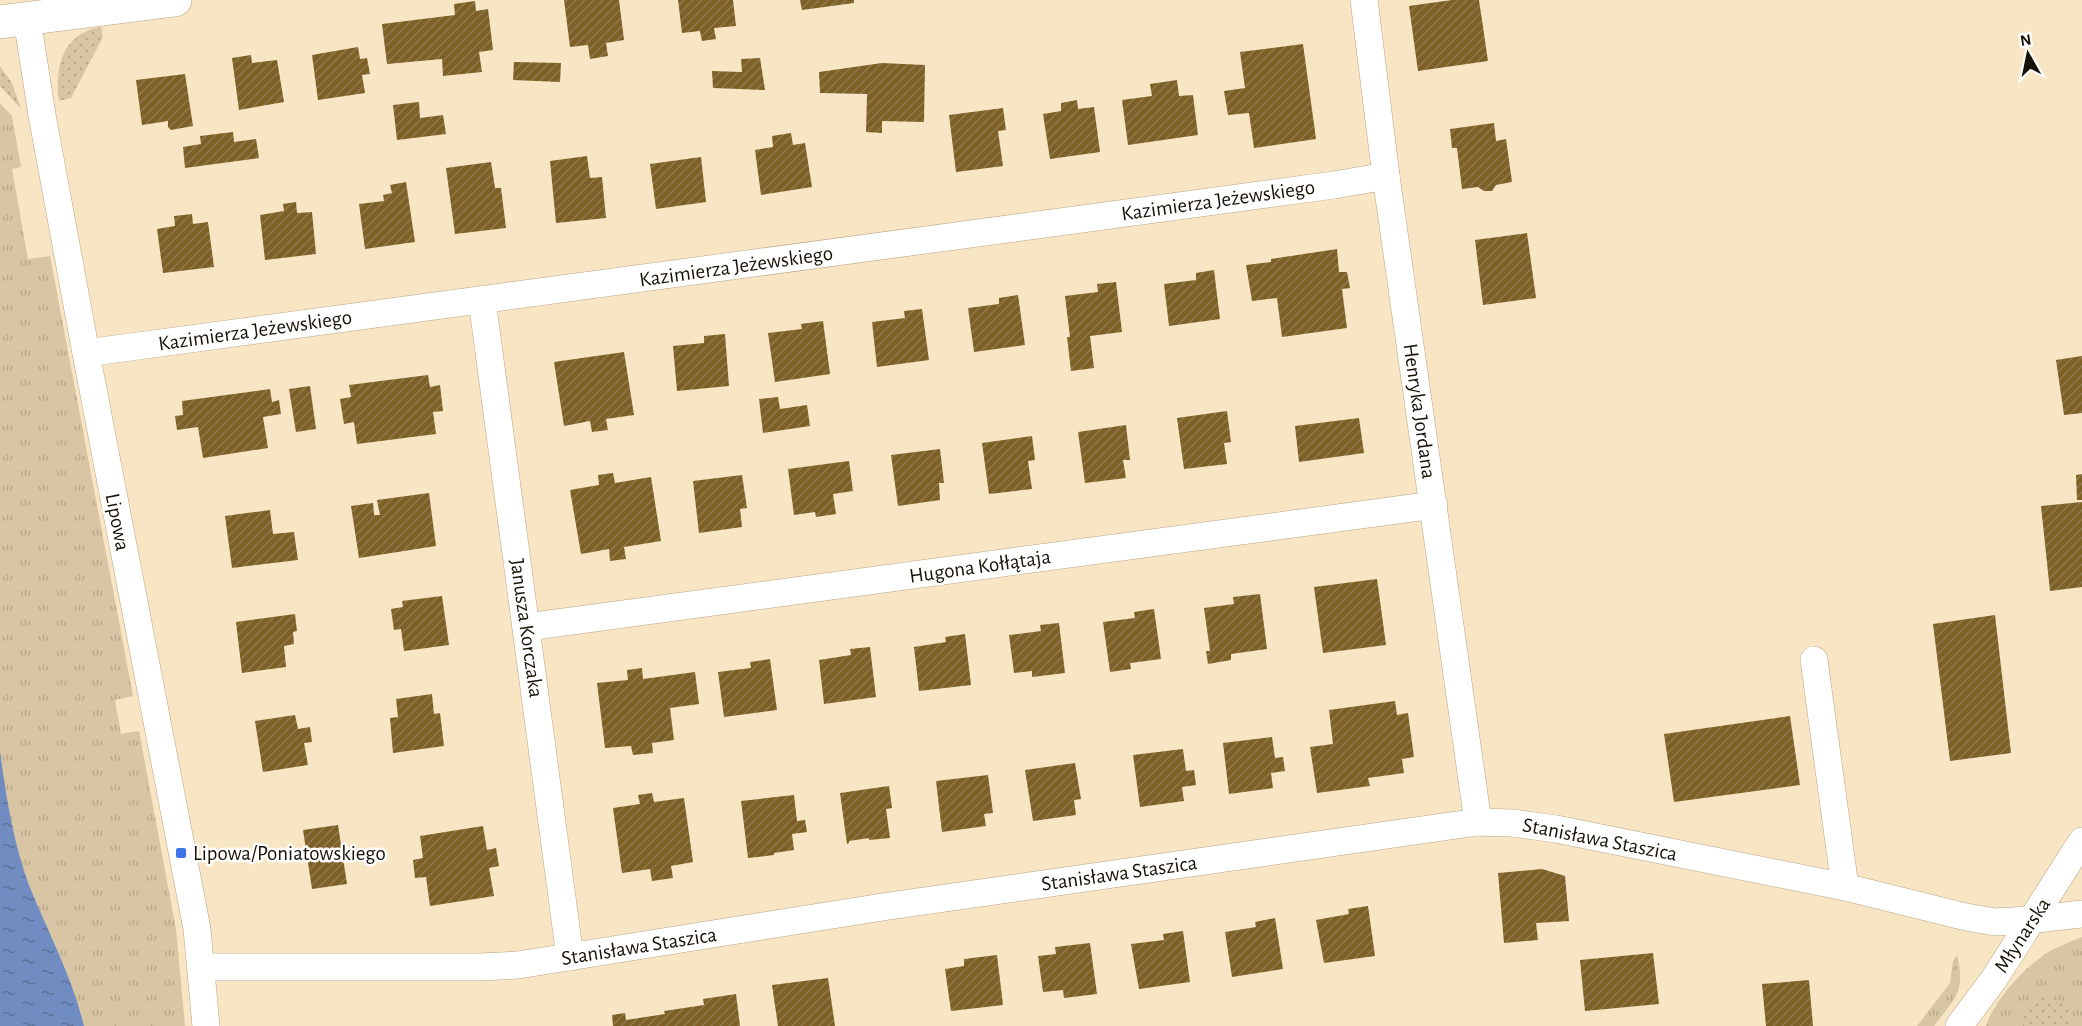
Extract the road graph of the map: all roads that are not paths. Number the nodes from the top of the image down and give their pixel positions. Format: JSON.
{"nodes":[{"id":1,"x":175,"y":0,"type":"edge"},
{"id":2,"x":1364,"y":0,"type":"edge"},
{"id":3,"x":13,"y":21,"type":"edge"},
{"id":4,"x":1386,"y":176,"type":"junction"},
{"id":5,"x":482,"y":300,"type":"junction"},
{"id":6,"x":86,"y":352,"type":"junction"},
{"id":7,"x":1434,"y":505,"type":"junction"},
{"id":8,"x":527,"y":627,"type":"junction"},
{"id":9,"x":1814,"y":660,"type":"dead end"},
{"id":10,"x":1478,"y":822,"type":"junction"},
{"id":11,"x":2082,"y":842,"type":"edge"},
{"id":12,"x":1845,"y":887,"type":"junction"},
{"id":13,"x":2082,"y":914,"type":"edge"},
{"id":14,"x":2030,"y":920,"type":"junction"},
{"id":15,"x":570,"y":957,"type":"junction"},
{"id":16,"x":202,"y":967,"type":"junction"},
{"id":17,"x":206,"y":1026,"type":"edge"},
{"id":18,"x":1959,"y":1026,"type":"edge"}],
"edges":[{"from":1,"to":3,"type":"street"},
{"from":2,"to":4,"type":"street","name":"Henryka Jordana"},
{"from":3,"to":6,"type":"street","name":"Lipowa"},
{"from":4,"to":5,"type":"street","name":"Kazimierza Jeżewskiego"},
{"from":4,"to":7,"type":"street","name":"Henryka Jordana"},
{"from":5,"to":6,"type":"street","name":"Kazimierza Jeżewskiego"},
{"from":5,"to":8,"type":"street","name":"Janusza Korczaka"},
{"from":6,"to":16,"type":"street","name":"Lipowa"},
{"from":7,"to":8,"type":"street","name":"Hugona Kołłątaja"},
{"from":7,"to":10,"type":"street","name":"Henryka Jordana"},
{"from":8,"to":15,"type":"street","name":"Janusza Korczaka"},
{"from":9,"to":12,"type":"street"},
{"from":10,"to":12,"type":"street","name":"Stanisława Staszica"},
{"from":10,"to":15,"type":"street","name":"Stanisława Staszica"},
{"from":11,"to":14,"type":"street","name":"Młynarska"},
{"from":12,"to":14,"type":"street","name":"Stanisława Staszica"},
{"from":13,"to":14,"type":"street","name":"Stanisława Staszica"},
{"from":14,"to":18,"type":"street","name":"Młynarska"},
{"from":15,"to":16,"type":"street","name":"Stanisława Staszica"},
{"from":16,"to":17,"type":"street","name":"Lipowa"}]}
